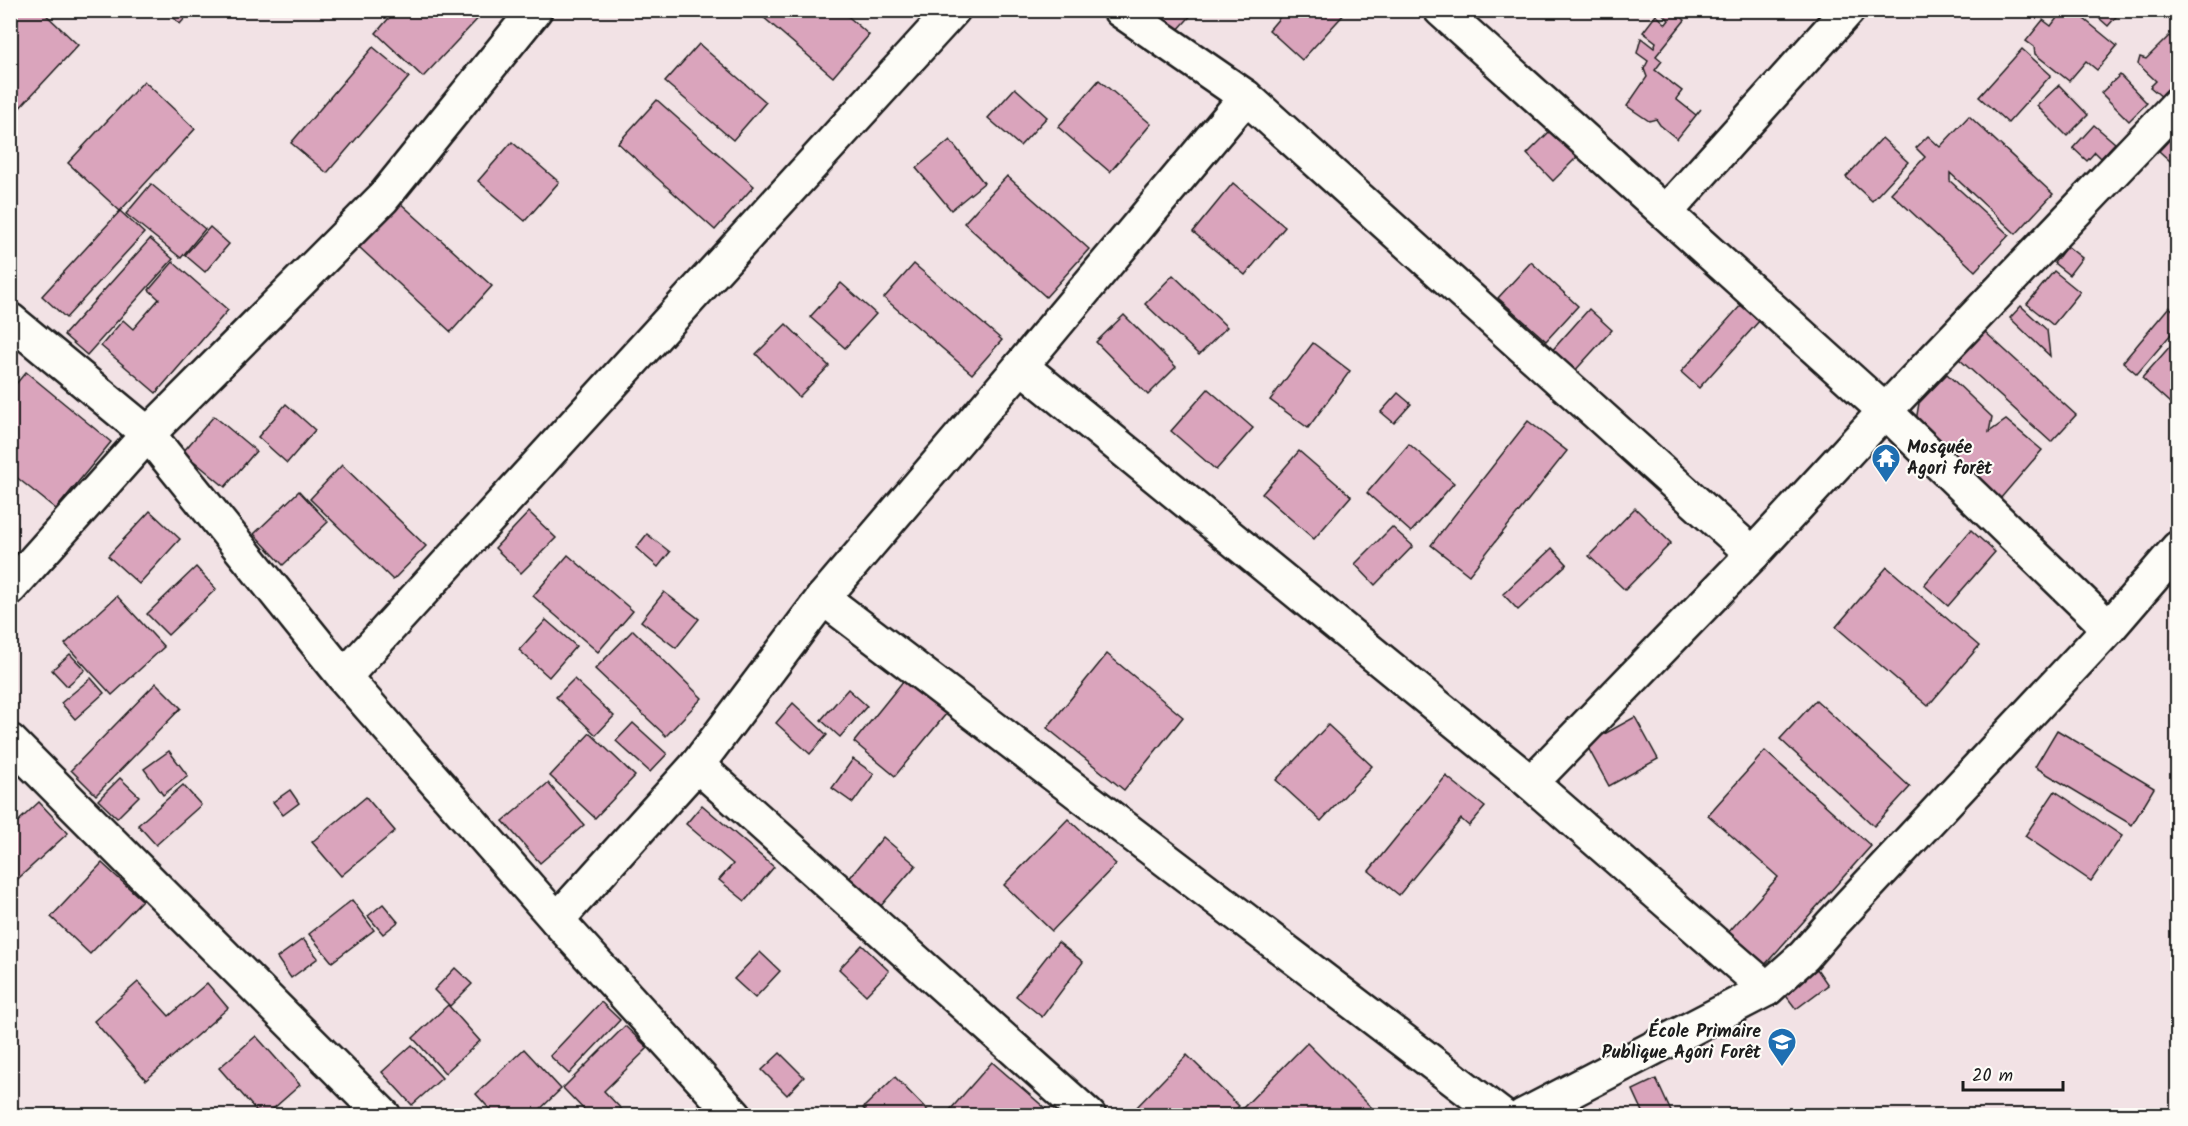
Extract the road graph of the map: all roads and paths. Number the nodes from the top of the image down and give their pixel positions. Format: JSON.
{"nodes":[{"id":1,"x":535,"y":10,"type":"edge"},
{"id":2,"x":953,"y":10,"type":"edge"},
{"id":3,"x":1120,"y":10,"type":"edge"},
{"id":4,"x":1441,"y":10,"type":"edge"},
{"id":5,"x":1848,"y":10,"type":"edge"},
{"id":6,"x":1246,"y":97,"type":"junction"},
{"id":7,"x":2178,"y":104,"type":"edge"},
{"id":8,"x":1666,"y":212,"type":"junction"},
{"id":9,"x":10,"y":320,"type":"edge"},
{"id":10,"x":1021,"y":366,"type":"junction"},
{"id":11,"x":1885,"y":411,"type":"junction"},
{"id":12,"x":148,"y":434,"type":"junction"},
{"id":13,"x":2178,"y":548,"type":"edge"},
{"id":14,"x":1753,"y":554,"type":"junction"},
{"id":15,"x":10,"y":588,"type":"edge"},
{"id":16,"x":823,"y":598,"type":"junction"},
{"id":17,"x":2109,"y":628,"type":"junction"},
{"id":18,"x":344,"y":677,"type":"junction"},
{"id":19,"x":10,"y":741,"type":"edge"},
{"id":20,"x":697,"y":765,"type":"junction"},
{"id":21,"x":1531,"y":783,"type":"junction"},
{"id":22,"x":557,"y":920,"type":"junction"},
{"id":23,"x":1767,"y":989,"type":"junction"},
{"id":24,"x":384,"y":1116,"type":"edge"},
{"id":25,"x":735,"y":1116,"type":"edge"},
{"id":26,"x":1089,"y":1116,"type":"edge"},
{"id":27,"x":1502,"y":1116,"type":"edge"},
{"id":28,"x":1523,"y":1116,"type":"edge"}],
"edges":[{"from":1,"to":12,"type":"street"},
{"from":2,"to":18,"type":"street"},
{"from":3,"to":6,"type":"street"},
{"from":4,"to":8,"type":"street"},
{"from":5,"to":8,"type":"street"},
{"from":6,"to":10,"type":"street"},
{"from":6,"to":14,"type":"street"},
{"from":7,"to":11,"type":"street"},
{"from":8,"to":11,"type":"street"},
{"from":9,"to":12,"type":"street"},
{"from":10,"to":16,"type":"street"},
{"from":10,"to":21,"type":"street"},
{"from":11,"to":14,"type":"street"},
{"from":11,"to":17,"type":"street"},
{"from":12,"to":15,"type":"street"},
{"from":12,"to":18,"type":"street"},
{"from":13,"to":17,"type":"street"},
{"from":14,"to":21,"type":"street"},
{"from":16,"to":20,"type":"street"},
{"from":16,"to":27,"type":"street"},
{"from":17,"to":23,"type":"street"},
{"from":18,"to":22,"type":"street"},
{"from":19,"to":24,"type":"street"},
{"from":20,"to":22,"type":"street"},
{"from":20,"to":26,"type":"street"},
{"from":21,"to":23,"type":"street"},
{"from":22,"to":25,"type":"street"},
{"from":23,"to":28,"type":"street"}]}
